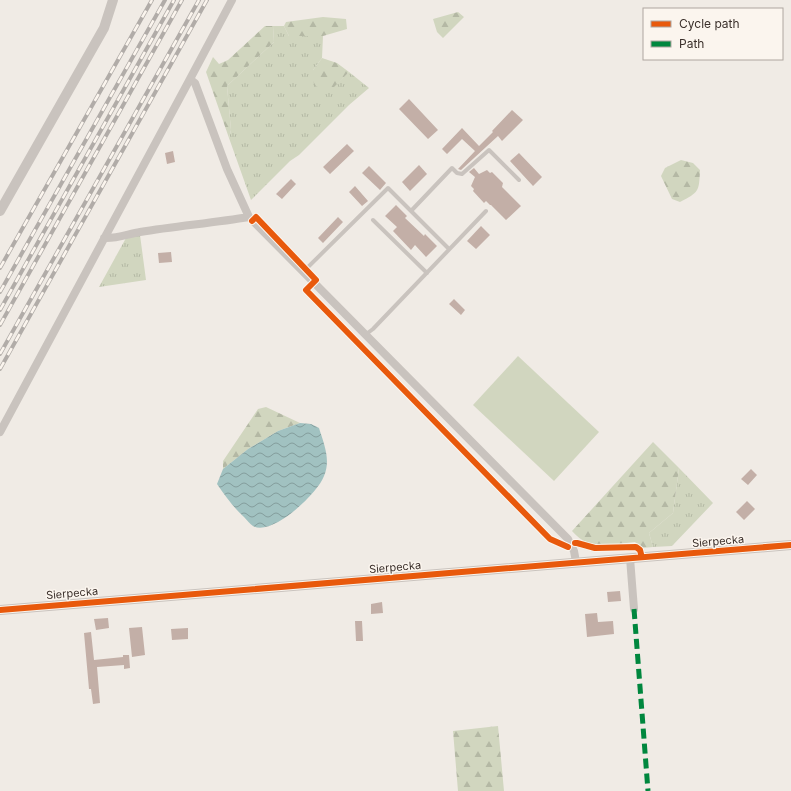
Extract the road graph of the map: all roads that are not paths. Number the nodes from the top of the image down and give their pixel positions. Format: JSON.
{"nodes":[{"id":1,"x":112,"y":0,"type":"edge"},
{"id":2,"x":232,"y":0,"type":"edge"},
{"id":3,"x":190,"y":79,"type":"junction"},
{"id":4,"x":519,"y":180,"type":"dead end"},
{"id":5,"x":486,"y":210,"type":"dead end"},
{"id":6,"x":0,"y":211,"type":"edge"},
{"id":7,"x":411,"y":212,"type":"junction"},
{"id":8,"x":249,"y":217,"type":"junction"},
{"id":9,"x":373,"y":220,"type":"dead end"},
{"id":10,"x":104,"y":238,"type":"junction"},
{"id":11,"x":449,"y":249,"type":"junction"},
{"id":12,"x":303,"y":272,"type":"junction"},
{"id":13,"x":427,"y":273,"type":"junction"},
{"id":14,"x":365,"y":335,"type":"junction"},
{"id":15,"x":0,"y":432,"type":"edge"},
{"id":16,"x":791,"y":545,"type":"edge"},
{"id":17,"x":630,"y":558,"type":"junction"},
{"id":18,"x":576,"y":562,"type":"junction"},
{"id":19,"x":634,"y":609,"type":"dead end"},
{"id":20,"x":0,"y":610,"type":"edge"}],
"edges":[{"from":1,"to":6,"type":"street"},
{"from":2,"to":3,"type":"street"},
{"from":3,"to":8,"type":"street"},
{"from":3,"to":10,"type":"street"},
{"from":4,"to":7,"type":"lane"},
{"from":5,"to":11,"type":"lane"},
{"from":7,"to":11,"type":"lane"},
{"from":7,"to":12,"type":"lane"},
{"from":8,"to":10,"type":"street"},
{"from":8,"to":12,"type":"street"},
{"from":9,"to":13,"type":"lane"},
{"from":10,"to":15,"type":"street"},
{"from":11,"to":13,"type":"lane"},
{"from":12,"to":14,"type":"street"},
{"from":13,"to":14,"type":"lane"},
{"from":14,"to":18,"type":"street"},
{"from":16,"to":17,"type":"street","name":"Sierpecka"},
{"from":17,"to":18,"type":"street","name":"Sierpecka"},
{"from":17,"to":19,"type":"street"},
{"from":18,"to":20,"type":"street","name":"Sierpecka"}]}
